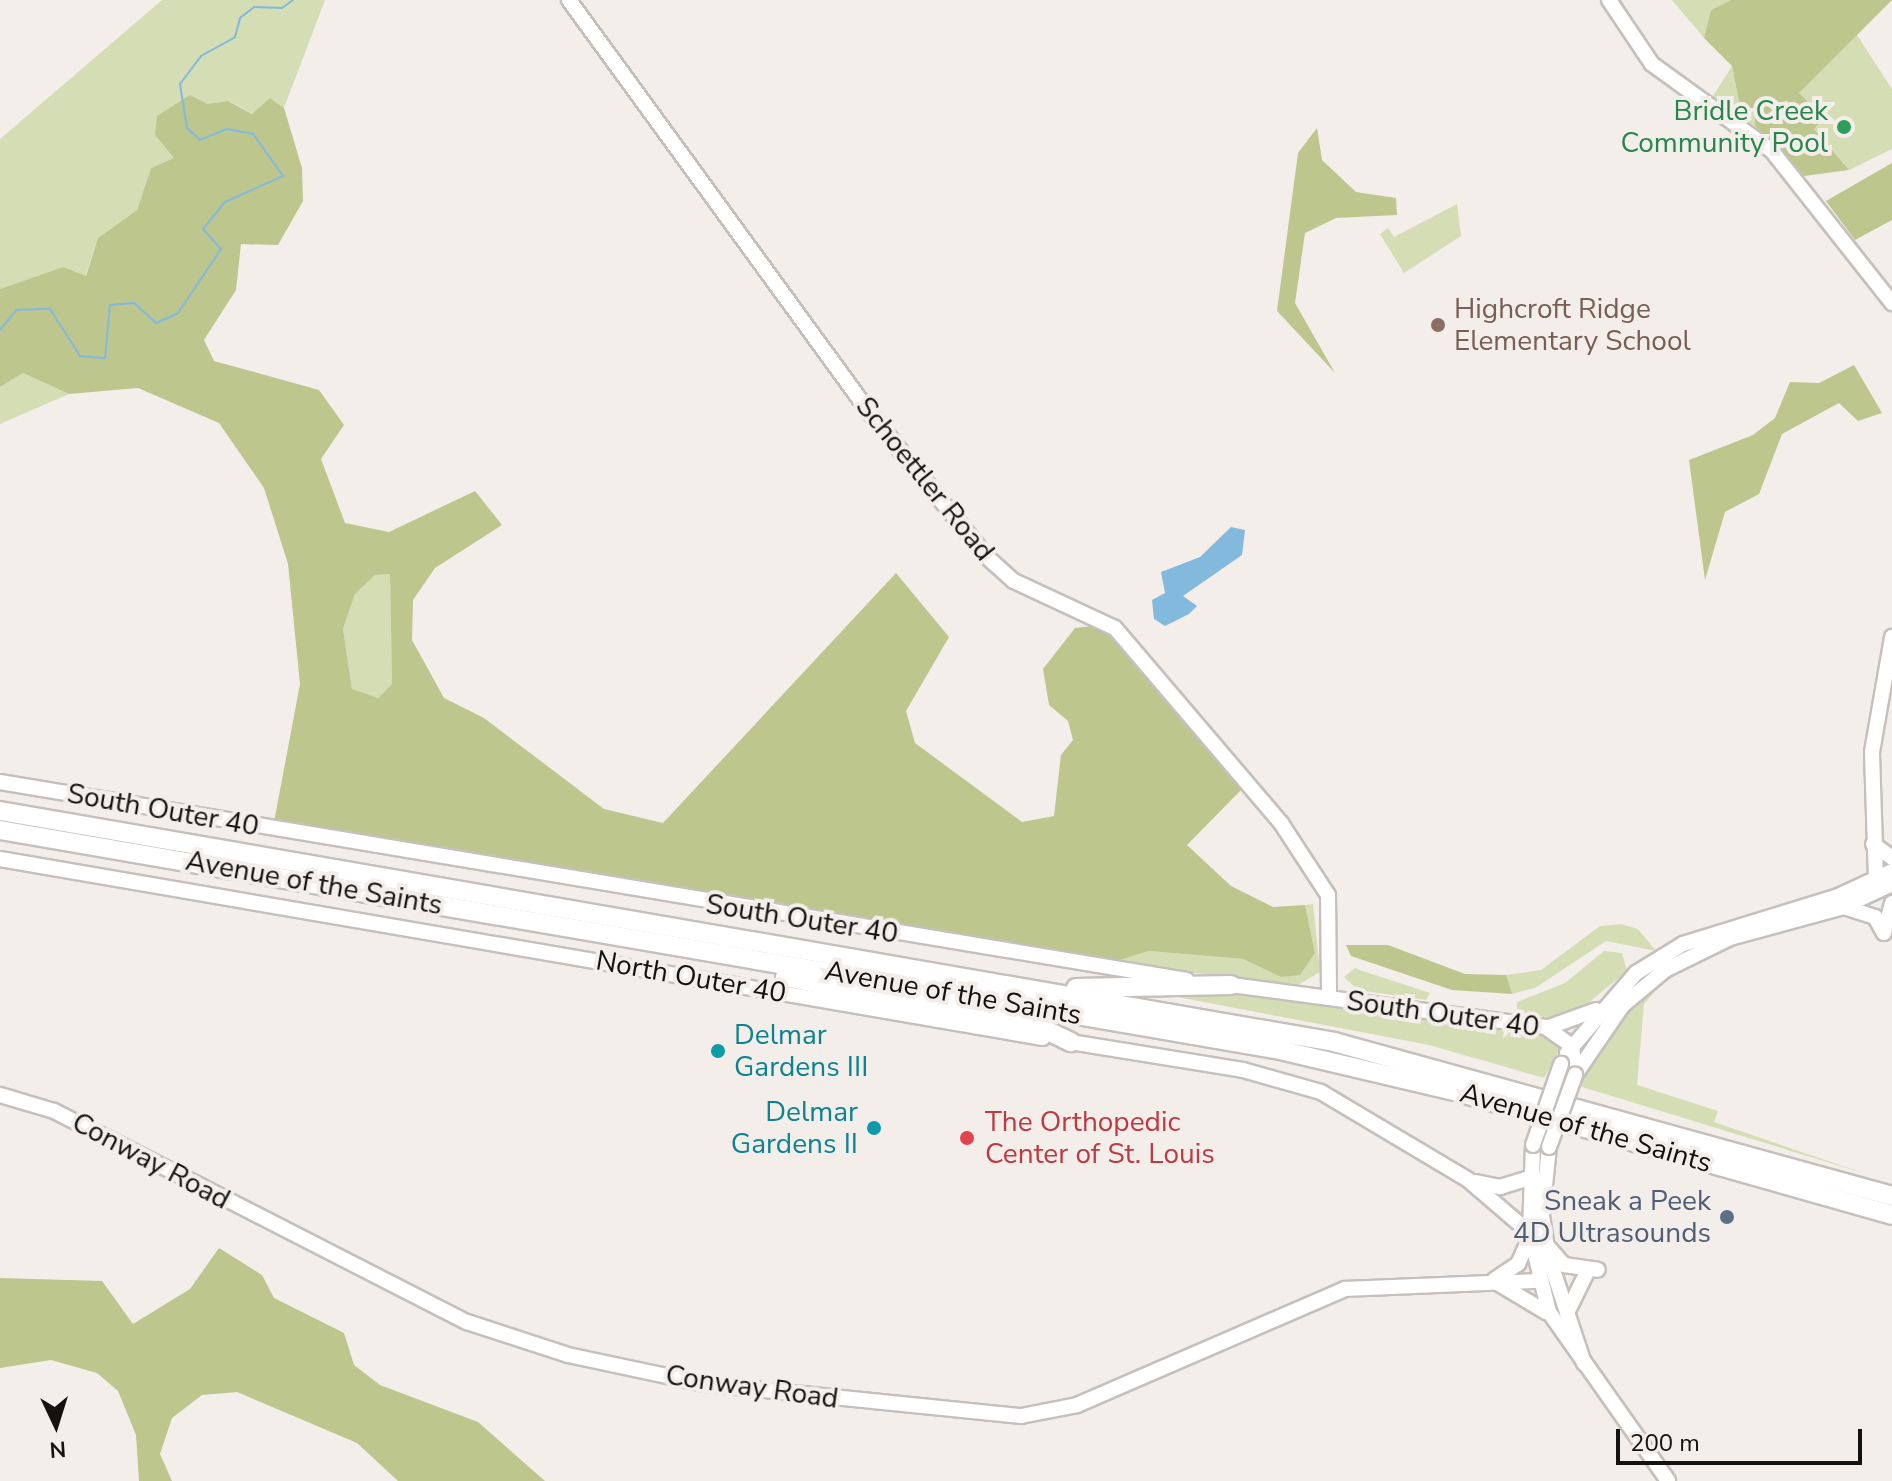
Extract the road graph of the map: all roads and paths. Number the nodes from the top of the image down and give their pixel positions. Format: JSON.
{"nodes":[{"id":1,"x":569,"y":0,"type":"edge"},
{"id":2,"x":1609,"y":0,"type":"edge"},
{"id":3,"x":1892,"y":303,"type":"edge"},
{"id":4,"x":1892,"y":637,"type":"edge"},
{"id":5,"x":0,"y":782,"type":"edge"},
{"id":6,"x":0,"y":811,"type":"edge"},
{"id":7,"x":0,"y":830,"type":"edge"},
{"id":8,"x":1873,"y":844,"type":"junction"},
{"id":9,"x":1892,"y":858,"type":"edge"},
{"id":10,"x":0,"y":859,"type":"edge"},
{"id":11,"x":1892,"y":871,"type":"edge"},
{"id":12,"x":1876,"y":880,"type":"junction"},
{"id":13,"x":1892,"y":884,"type":"edge"},
{"id":14,"x":1892,"y":903,"type":"edge"},
{"id":15,"x":1843,"y":907,"type":"junction"},
{"id":16,"x":710,"y":952,"type":"junction"},
{"id":17,"x":1231,"y":985,"type":"junction"},
{"id":18,"x":1037,"y":989,"type":"junction"},
{"id":19,"x":1329,"y":998,"type":"junction"},
{"id":20,"x":1609,"y":1000,"type":"junction"},
{"id":21,"x":1545,"y":1027,"type":"junction"},
{"id":22,"x":1071,"y":1042,"type":"junction"},
{"id":23,"x":1572,"y":1046,"type":"junction"},
{"id":24,"x":1572,"y":1069,"type":"junction"},
{"id":25,"x":0,"y":1095,"type":"edge"},
{"id":26,"x":1547,"y":1163,"type":"junction"},
{"id":27,"x":1467,"y":1179,"type":"junction"},
{"id":28,"x":1528,"y":1181,"type":"junction"},
{"id":29,"x":1892,"y":1196,"type":"edge"},
{"id":30,"x":1892,"y":1215,"type":"edge"},
{"id":31,"x":1530,"y":1234,"type":"junction"},
{"id":32,"x":1546,"y":1244,"type":"junction"},
{"id":33,"x":1492,"y":1281,"type":"junction"},
{"id":34,"x":1538,"y":1281,"type":"junction"},
{"id":35,"x":1567,"y":1313,"type":"junction"},
{"id":36,"x":1552,"y":1319,"type":"junction"},
{"id":37,"x":1584,"y":1364,"type":"junction"},
{"id":38,"x":1668,"y":1481,"type":"edge"}],
"edges":[{"from":1,"to":19,"type":"street","name":"Schoettler Road"},
{"from":2,"to":3,"type":"street"},
{"from":4,"to":8,"type":"street"},
{"from":5,"to":17,"type":"street","name":"South Outer 40"},
{"from":6,"to":18,"type":"highway","name":"Avenue of the Saints"},
{"from":7,"to":16,"type":"highway","name":"Avenue of the Saints"},
{"from":8,"to":9,"type":"street"},
{"from":8,"to":12,"type":"street"},
{"from":10,"to":22,"type":"street","name":"North Outer 40"},
{"from":11,"to":12,"type":"street"},
{"from":12,"to":20,"type":"street"},
{"from":13,"to":15,"type":"street"},
{"from":14,"to":15,"type":"street"},
{"from":15,"to":24,"type":"street"},
{"from":16,"to":22,"type":"highway"},
{"from":16,"to":30,"type":"highway","name":"Avenue of the Saints"},
{"from":17,"to":18,"type":"highway"},
{"from":17,"to":19,"type":"street","name":"South Outer 40"},
{"from":18,"to":29,"type":"highway","name":"Avenue of the Saints"},
{"from":19,"to":21,"type":"street","name":"South Outer 40"},
{"from":20,"to":21,"type":"street"},
{"from":20,"to":23,"type":"street"},
{"from":21,"to":23,"type":"street","name":"South Outer 40"},
{"from":22,"to":27,"type":"street","name":"North Outer 40"},
{"from":23,"to":24,"type":"street"},
{"from":24,"to":26,"type":"street","bridge":true},
{"from":24,"to":28,"type":"street","bridge":true},
{"from":25,"to":33,"type":"street","name":"Conway Road"},
{"from":26,"to":28,"type":"street"},
{"from":26,"to":32,"type":"street"},
{"from":27,"to":28,"type":"street"},
{"from":27,"to":31,"type":"street","name":"North Outer 40"},
{"from":28,"to":31,"type":"street"},
{"from":31,"to":33,"type":"street"},
{"from":31,"to":34,"type":"street"},
{"from":32,"to":35,"type":"street"},
{"from":32,"to":35,"type":"street"},
{"from":33,"to":34,"type":"street","name":"Conway Road"},
{"from":33,"to":36,"type":"street"},
{"from":34,"to":36,"type":"street"},
{"from":35,"to":37,"type":"street"},
{"from":36,"to":37,"type":"street"},
{"from":37,"to":38,"type":"street"}]}
